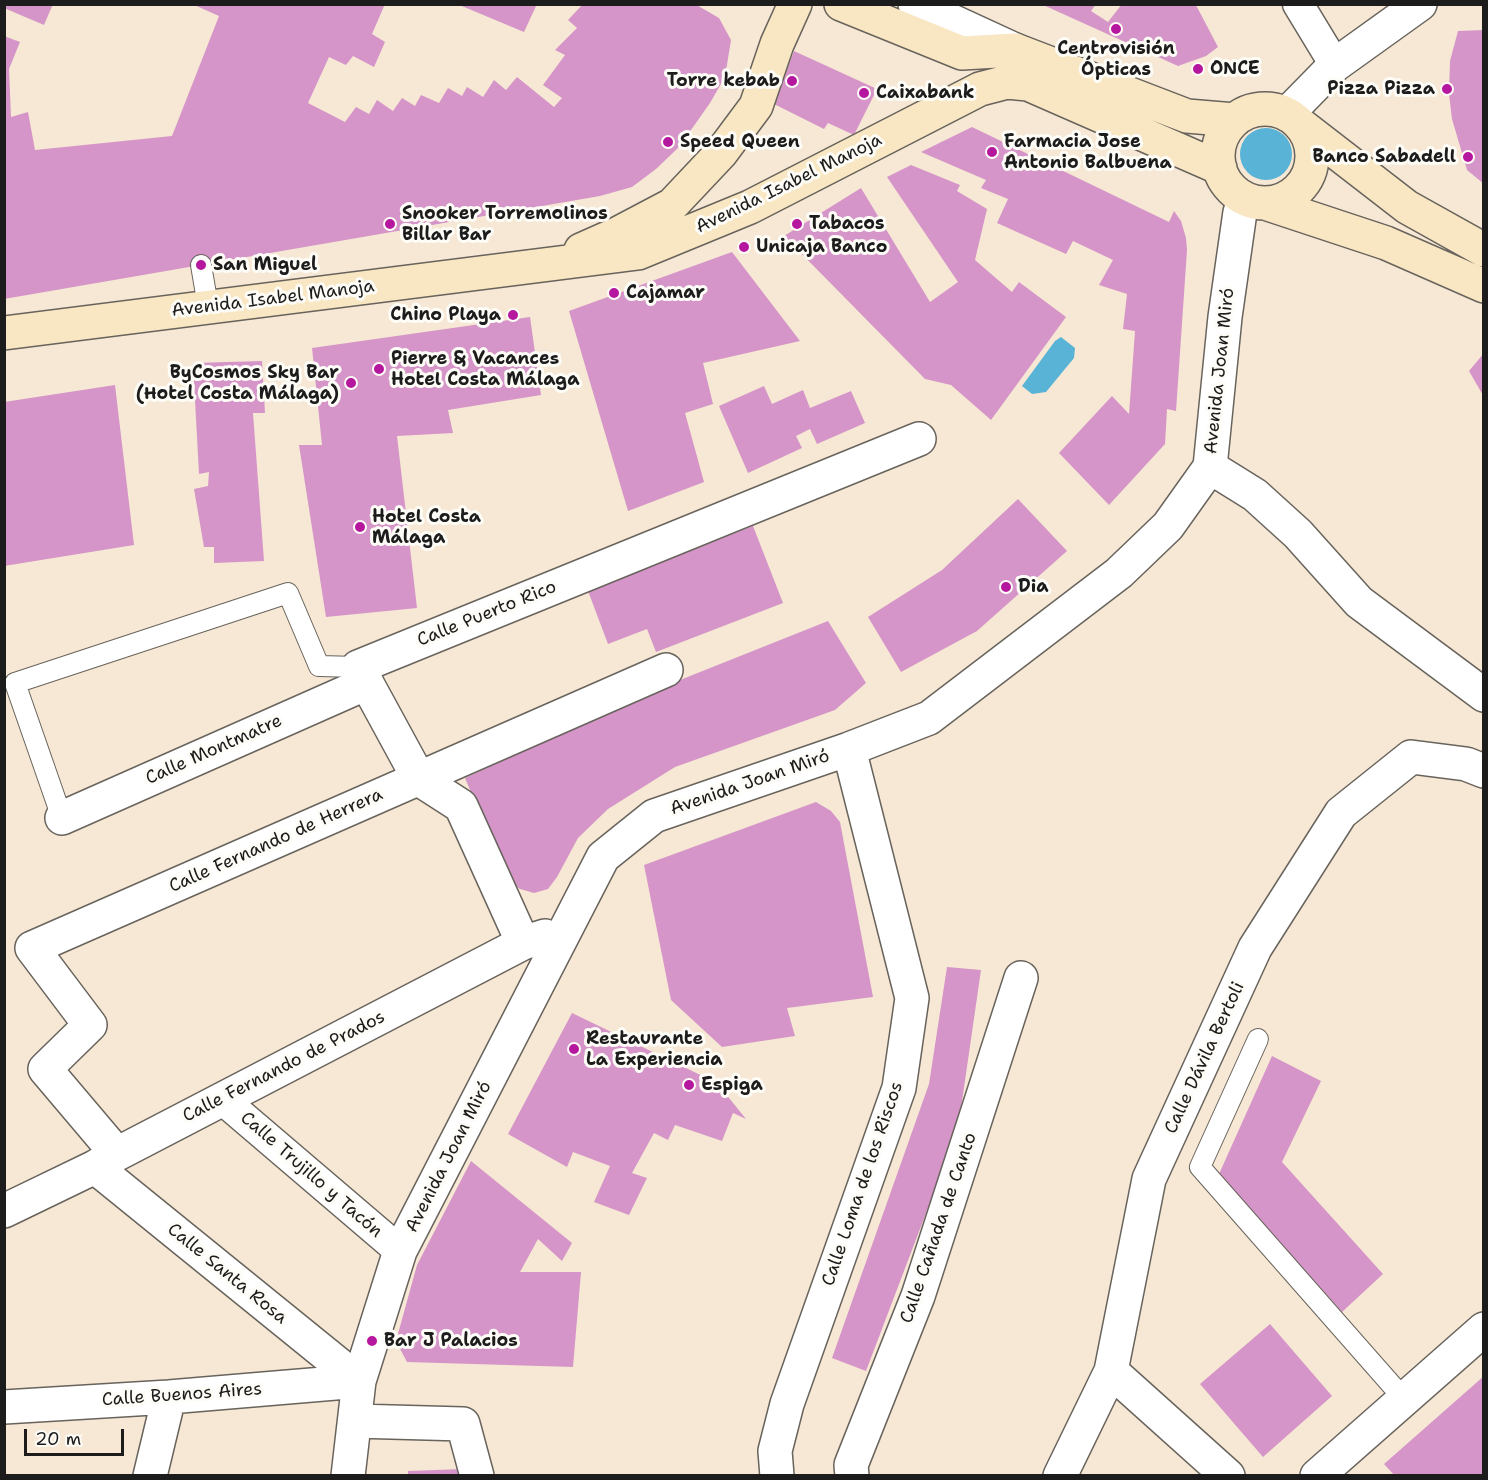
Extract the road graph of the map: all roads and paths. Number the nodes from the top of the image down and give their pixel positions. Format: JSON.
{"nodes":[{"id":1,"x":795,"y":4,"type":"edge"},
{"id":2,"x":841,"y":4,"type":"edge"},
{"id":3,"x":915,"y":4,"type":"edge"},
{"id":4,"x":1298,"y":4,"type":"edge"},
{"id":5,"x":1420,"y":4,"type":"edge"},
{"id":6,"x":1015,"y":50,"type":"junction"},
{"id":7,"x":1335,"y":65,"type":"junction"},
{"id":8,"x":1235,"y":120,"type":"junction"},
{"id":9,"x":1294,"y":120,"type":"junction"},
{"id":10,"x":1220,"y":168,"type":"junction"},
{"id":11,"x":1257,"y":202,"type":"junction"},
{"id":12,"x":1484,"y":250,"type":"edge"},
{"id":13,"x":201,"y":265,"type":"dead end"},
{"id":14,"x":542,"y":266,"type":"junction"},
{"id":15,"x":1484,"y":286,"type":"edge"},
{"id":16,"x":208,"y":306,"type":"junction"},
{"id":17,"x":4,"y":333,"type":"edge"},
{"id":18,"x":919,"y":439,"type":"dead end"},
{"id":19,"x":1210,"y":467,"type":"junction"},
{"id":20,"x":666,"y":670,"type":"dead end"},
{"id":21,"x":363,"y":675,"type":"junction"},
{"id":22,"x":1484,"y":695,"type":"edge"},
{"id":23,"x":849,"y":749,"type":"junction"},
{"id":24,"x":1484,"y":771,"type":"edge"},
{"id":25,"x":419,"y":778,"type":"junction"},
{"id":26,"x":62,"y":818,"type":"joint"},
{"id":27,"x":567,"y":929,"type":"junction"},
{"id":28,"x":523,"y":943,"type":"junction"},
{"id":29,"x":1021,"y":978,"type":"dead end"},
{"id":30,"x":1258,"y":1039,"type":"dead end"},
{"id":31,"x":45,"y":1069,"type":"joint"},
{"id":32,"x":222,"y":1099,"type":"junction"},
{"id":33,"x":106,"y":1160,"type":"junction"},
{"id":34,"x":4,"y":1211,"type":"edge"},
{"id":35,"x":400,"y":1251,"type":"junction"},
{"id":36,"x":1484,"y":1329,"type":"edge"},
{"id":37,"x":1111,"y":1371,"type":"junction"},
{"id":38,"x":359,"y":1381,"type":"junction"},
{"id":39,"x":169,"y":1398,"type":"junction"},
{"id":40,"x":1404,"y":1399,"type":"junction"},
{"id":41,"x":4,"y":1407,"type":"edge"},
{"id":42,"x":354,"y":1421,"type":"junction"},
{"id":43,"x":150,"y":1476,"type":"edge"},
{"id":44,"x":348,"y":1476,"type":"edge"},
{"id":45,"x":477,"y":1476,"type":"edge"},
{"id":46,"x":777,"y":1476,"type":"edge"},
{"id":47,"x":852,"y":1476,"type":"edge"},
{"id":48,"x":1060,"y":1476,"type":"edge"},
{"id":49,"x":1228,"y":1476,"type":"edge"},
{"id":50,"x":1317,"y":1476,"type":"edge"}],
"edges":[{"from":1,"to":14,"type":"main road","name":"Avenida Isabel Manoja"},
{"from":2,"to":6,"type":"main road"},
{"from":3,"to":6,"type":"street"},
{"from":4,"to":7,"type":"street"},
{"from":5,"to":7,"type":"street"},
{"from":6,"to":8,"type":"main road"},
{"from":7,"to":9,"type":"street"},
{"from":8,"to":9,"type":"main road"},
{"from":8,"to":10,"type":"main road"},
{"from":9,"to":11,"type":"main road"},
{"from":9,"to":12,"type":"main road"},
{"from":10,"to":11,"type":"main road"},
{"from":10,"to":14,"type":"main road","name":"Avenida Isabel Manoja"},
{"from":11,"to":15,"type":"main road"},
{"from":11,"to":19,"type":"street","name":"Avenida Joan Miró"},
{"from":13,"to":16,"type":"lane"},
{"from":14,"to":16,"type":"main road","name":"Avenida Isabel Manoja"},
{"from":16,"to":17,"type":"main road","name":"Avenida Isabel Manoja"},
{"from":18,"to":21,"type":"street","name":"Calle Puerto Rico"},
{"from":19,"to":22,"type":"street"},
{"from":19,"to":23,"type":"street","name":"Avenida Joan Miró"},
{"from":20,"to":25,"type":"street","name":"Calle Fernando de Herrera"},
{"from":21,"to":25,"type":"street"},
{"from":21,"to":26,"type":"street","name":"Calle Montmatre"},
{"from":21,"to":26,"type":"lane"},
{"from":23,"to":27,"type":"street","name":"Avenida Joan Miró"},
{"from":23,"to":46,"type":"street","name":"Calle Loma de los Riscos"},
{"from":24,"to":37,"type":"street","name":"Calle Dávila Bertoli"},
{"from":25,"to":28,"type":"street"},
{"from":25,"to":31,"type":"street","name":"Calle Fernando de Herrera"},
{"from":27,"to":28,"type":"street","name":"Calle Fernando de Prados"},
{"from":27,"to":35,"type":"street","name":"Avenida Joan Miró"},
{"from":28,"to":32,"type":"street","name":"Calle Fernando de Prados"},
{"from":29,"to":47,"type":"street","name":"Calle Cañada de Canto"},
{"from":30,"to":40,"type":"lane"},
{"from":31,"to":33,"type":"street","name":"Calle Santa Rosa"},
{"from":32,"to":33,"type":"street","name":"Calle Fernando de Prados"},
{"from":32,"to":35,"type":"street","name":"Calle Trujillo y Tacón"},
{"from":33,"to":34,"type":"street","name":"Calle Fernando de Prados"},
{"from":33,"to":38,"type":"street","name":"Calle Santa Rosa"},
{"from":35,"to":38,"type":"street","name":"Avenida Joan Miró"},
{"from":36,"to":40,"type":"street"},
{"from":37,"to":48,"type":"street","name":"Calle Dávila Bertoli"},
{"from":37,"to":49,"type":"street"},
{"from":38,"to":39,"type":"street","name":"Calle Buenos Aires"},
{"from":38,"to":42,"type":"street","name":"Avenida Joan Miró"},
{"from":39,"to":41,"type":"street","name":"Calle Buenos Aires"},
{"from":39,"to":43,"type":"street"},
{"from":40,"to":50,"type":"street"},
{"from":42,"to":44,"type":"street","name":"Avenida Joan Miró"},
{"from":42,"to":45,"type":"street"}]}
